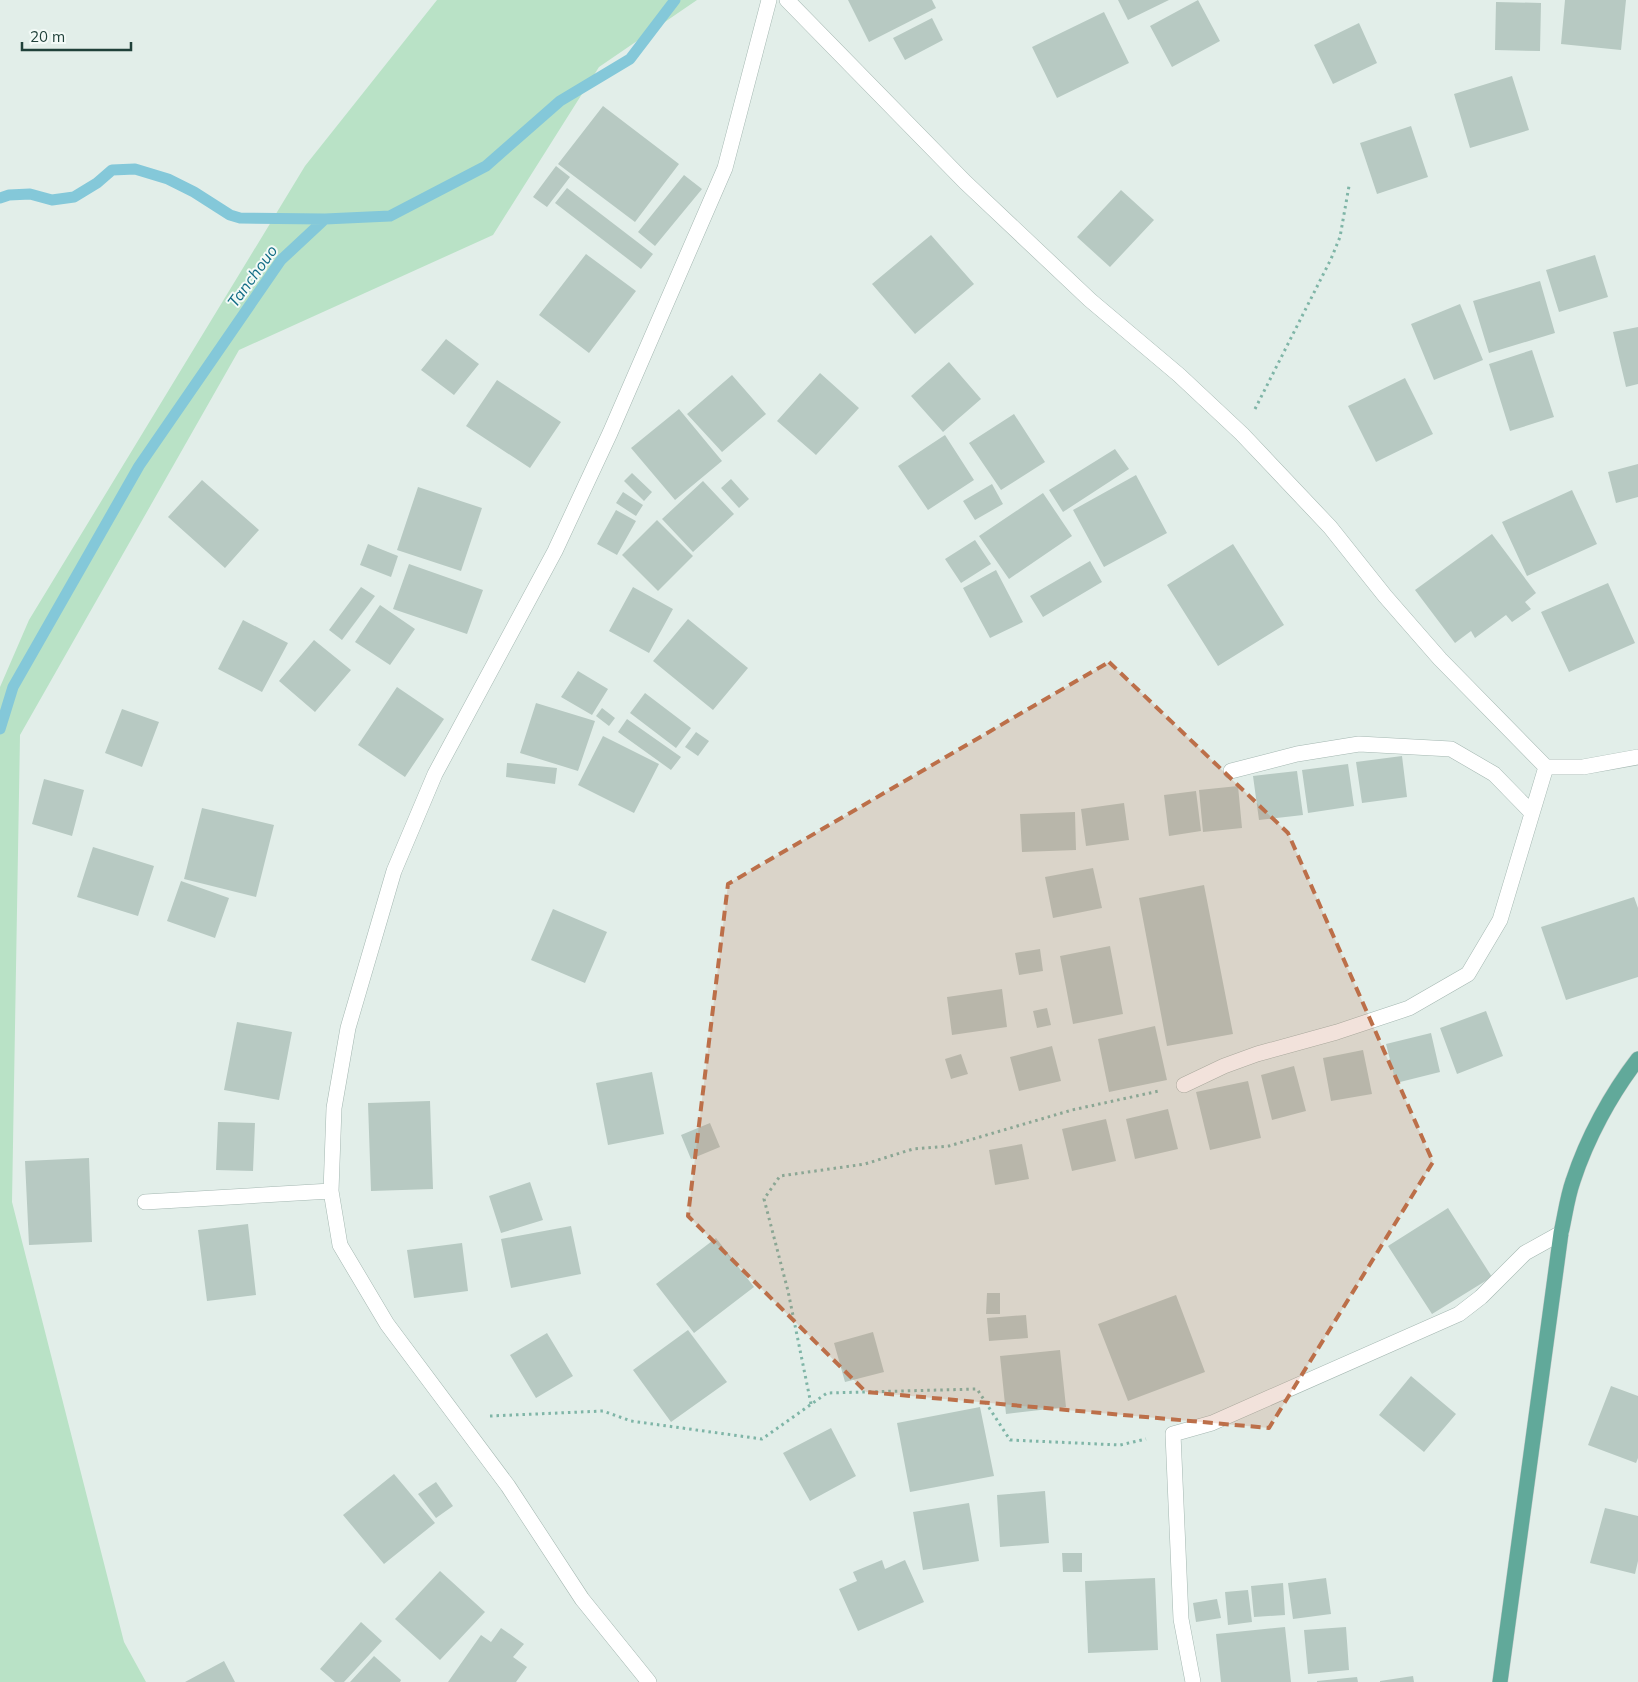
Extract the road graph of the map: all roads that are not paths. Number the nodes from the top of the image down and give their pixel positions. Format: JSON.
{"nodes":[{"id":1,"x":769,"y":0,"type":"edge"},
{"id":2,"x":787,"y":0,"type":"edge"},
{"id":3,"x":1638,"y":757,"type":"edge"},
{"id":4,"x":1546,"y":767,"type":"junction"},
{"id":5,"x":1231,"y":771,"type":"dead end"},
{"id":6,"x":1531,"y":812,"type":"junction"},
{"id":7,"x":1638,"y":1059,"type":"edge"},
{"id":8,"x":1184,"y":1084,"type":"road end"},
{"id":9,"x":331,"y":1192,"type":"junction"},
{"id":10,"x":145,"y":1202,"type":"dead end"},
{"id":11,"x":1561,"y":1233,"type":"junction"},
{"id":12,"x":648,"y":1682,"type":"edge"},
{"id":13,"x":1193,"y":1682,"type":"edge"},
{"id":14,"x":1500,"y":1682,"type":"edge"}],
"edges":[{"from":1,"to":9,"type":"street"},
{"from":2,"to":4,"type":"street"},
{"from":3,"to":4,"type":"street"},
{"from":4,"to":6,"type":"street"},
{"from":5,"to":6,"type":"street"},
{"from":6,"to":8,"type":"street"},
{"from":7,"to":11,"type":"main road"},
{"from":9,"to":10,"type":"street"},
{"from":9,"to":12,"type":"street"},
{"from":11,"to":13,"type":"street"},
{"from":11,"to":14,"type":"main road"}]}
